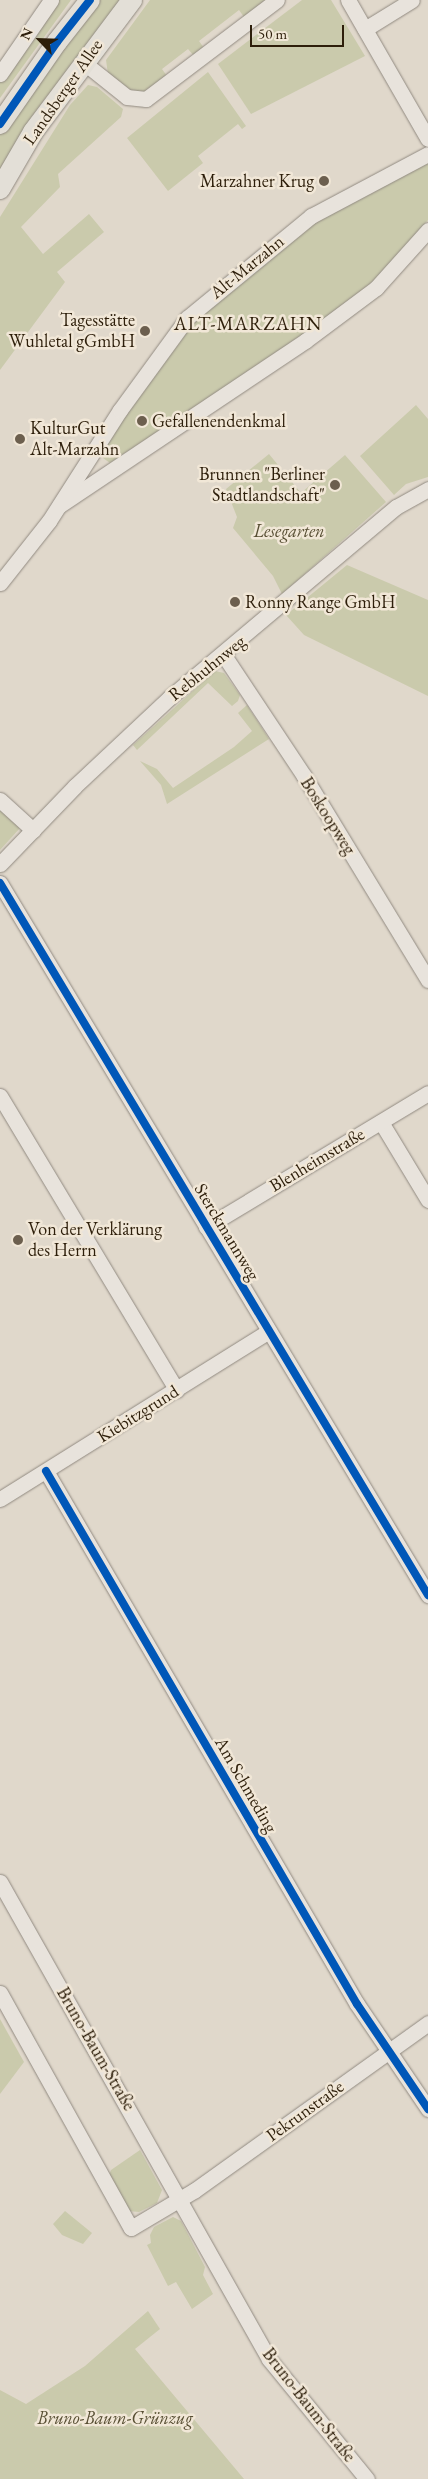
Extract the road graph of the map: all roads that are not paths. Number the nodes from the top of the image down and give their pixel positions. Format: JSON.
{"nodes":[{"id":1,"x":51,"y":0,"type":"edge"},
{"id":2,"x":90,"y":0,"type":"edge"},
{"id":3,"x":132,"y":0,"type":"edge"},
{"id":4,"x":277,"y":0,"type":"edge"},
{"id":5,"x":348,"y":0,"type":"edge"},
{"id":6,"x":412,"y":0,"type":"edge"},
{"id":7,"x":365,"y":29,"type":"junction"},
{"id":8,"x":83,"y":62,"type":"junction"},
{"id":9,"x":0,"y":74,"type":"edge"},
{"id":10,"x":0,"y":124,"type":"edge"},
{"id":11,"x":428,"y":139,"type":"edge"},
{"id":12,"x":428,"y":154,"type":"edge"},
{"id":13,"x":0,"y":189,"type":"edge"},
{"id":14,"x":428,"y":230,"type":"edge"},
{"id":15,"x":91,"y":453,"type":"junction"},
{"id":16,"x":107,"y":473,"type":"junction"},
{"id":17,"x":428,"y":489,"type":"edge"},
{"id":18,"x":60,"y":505,"type":"junction"},
{"id":19,"x":0,"y":583,"type":"edge"},
{"id":20,"x":223,"y":654,"type":"junction"},
{"id":21,"x":0,"y":800,"type":"edge"},
{"id":22,"x":34,"y":830,"type":"junction"},
{"id":23,"x":0,"y":864,"type":"edge"},
{"id":24,"x":0,"y":883,"type":"edge"},
{"id":25,"x":428,"y":980,"type":"edge"},
{"id":26,"x":428,"y":1093,"type":"edge"},
{"id":27,"x":0,"y":1096,"type":"edge"},
{"id":28,"x":381,"y":1122,"type":"junction"},
{"id":29,"x":428,"y":1200,"type":"edge"},
{"id":30,"x":206,"y":1227,"type":"junction"},
{"id":31,"x":269,"y":1331,"type":"junction"},
{"id":32,"x":177,"y":1390,"type":"junction"},
{"id":33,"x":46,"y":1471,"type":"junction"},
{"id":34,"x":2,"y":1496,"type":"edge"},
{"id":35,"x":428,"y":1595,"type":"edge"},
{"id":36,"x":0,"y":1882,"type":"edge"},
{"id":37,"x":5,"y":1904,"type":"edge"},
{"id":38,"x":0,"y":1993,"type":"edge"},
{"id":39,"x":428,"y":2023,"type":"edge"},
{"id":40,"x":386,"y":2052,"type":"junction"},
{"id":41,"x":428,"y":2109,"type":"edge"},
{"id":42,"x":181,"y":2198,"type":"junction"},
{"id":43,"x":366,"y":2479,"type":"edge"}],
"edges":[{"from":1,"to":9,"type":"street"},
{"from":2,"to":10,"type":"main road","name":"Landsberger Allee"},
{"from":3,"to":8,"type":"main road","name":"Landsberger Allee"},
{"from":4,"to":8,"type":"street"},
{"from":5,"to":7,"type":"street"},
{"from":6,"to":7,"type":"street"},
{"from":7,"to":11,"type":"street"},
{"from":8,"to":13,"type":"main road","name":"Landsberger Allee"},
{"from":12,"to":15,"type":"street","name":"Alt-Marzahn"},
{"from":14,"to":16,"type":"street","name":"Alt-Marzahn"},
{"from":15,"to":16,"type":"street"},
{"from":15,"to":18,"type":"street","name":"Alt-Marzahn"},
{"from":16,"to":18,"type":"street","name":"Alt-Marzahn"},
{"from":17,"to":20,"type":"street","name":"Rebhuhnweg"},
{"from":18,"to":19,"type":"street","name":"Alt-Marzahn"},
{"from":20,"to":22,"type":"street","name":"Rebhuhnweg"},
{"from":20,"to":25,"type":"street","name":"Boskoopweg"},
{"from":21,"to":22,"type":"street"},
{"from":22,"to":23,"type":"street","name":"Rebhuhnweg"},
{"from":24,"to":30,"type":"street","name":"Sterckmannweg"},
{"from":26,"to":28,"type":"street","name":"Blenheimstraße"},
{"from":27,"to":32,"type":"street"},
{"from":28,"to":29,"type":"street"},
{"from":28,"to":30,"type":"street","name":"Blenheimstraße"},
{"from":30,"to":31,"type":"street","name":"Sterckmannweg"},
{"from":31,"to":32,"type":"street","name":"Kiebitzgrund"},
{"from":31,"to":35,"type":"street","name":"Sterckmannweg"},
{"from":32,"to":33,"type":"street","name":"Kiebitzgrund"},
{"from":33,"to":34,"type":"street","name":"Kiebitzgrund"},
{"from":33,"to":40,"type":"street","name":"Am Schmeding"},
{"from":36,"to":37,"type":"street","name":"Bruno-Baum-Straße"},
{"from":37,"to":42,"type":"street","name":"Bruno-Baum-Straße"},
{"from":38,"to":42,"type":"street"},
{"from":39,"to":40,"type":"street","name":"Pekrunstraße"},
{"from":40,"to":41,"type":"street","name":"Am Schmeding"},
{"from":40,"to":42,"type":"street","name":"Pekrunstraße"},
{"from":42,"to":43,"type":"street","name":"Bruno-Baum-Straße"}]}
